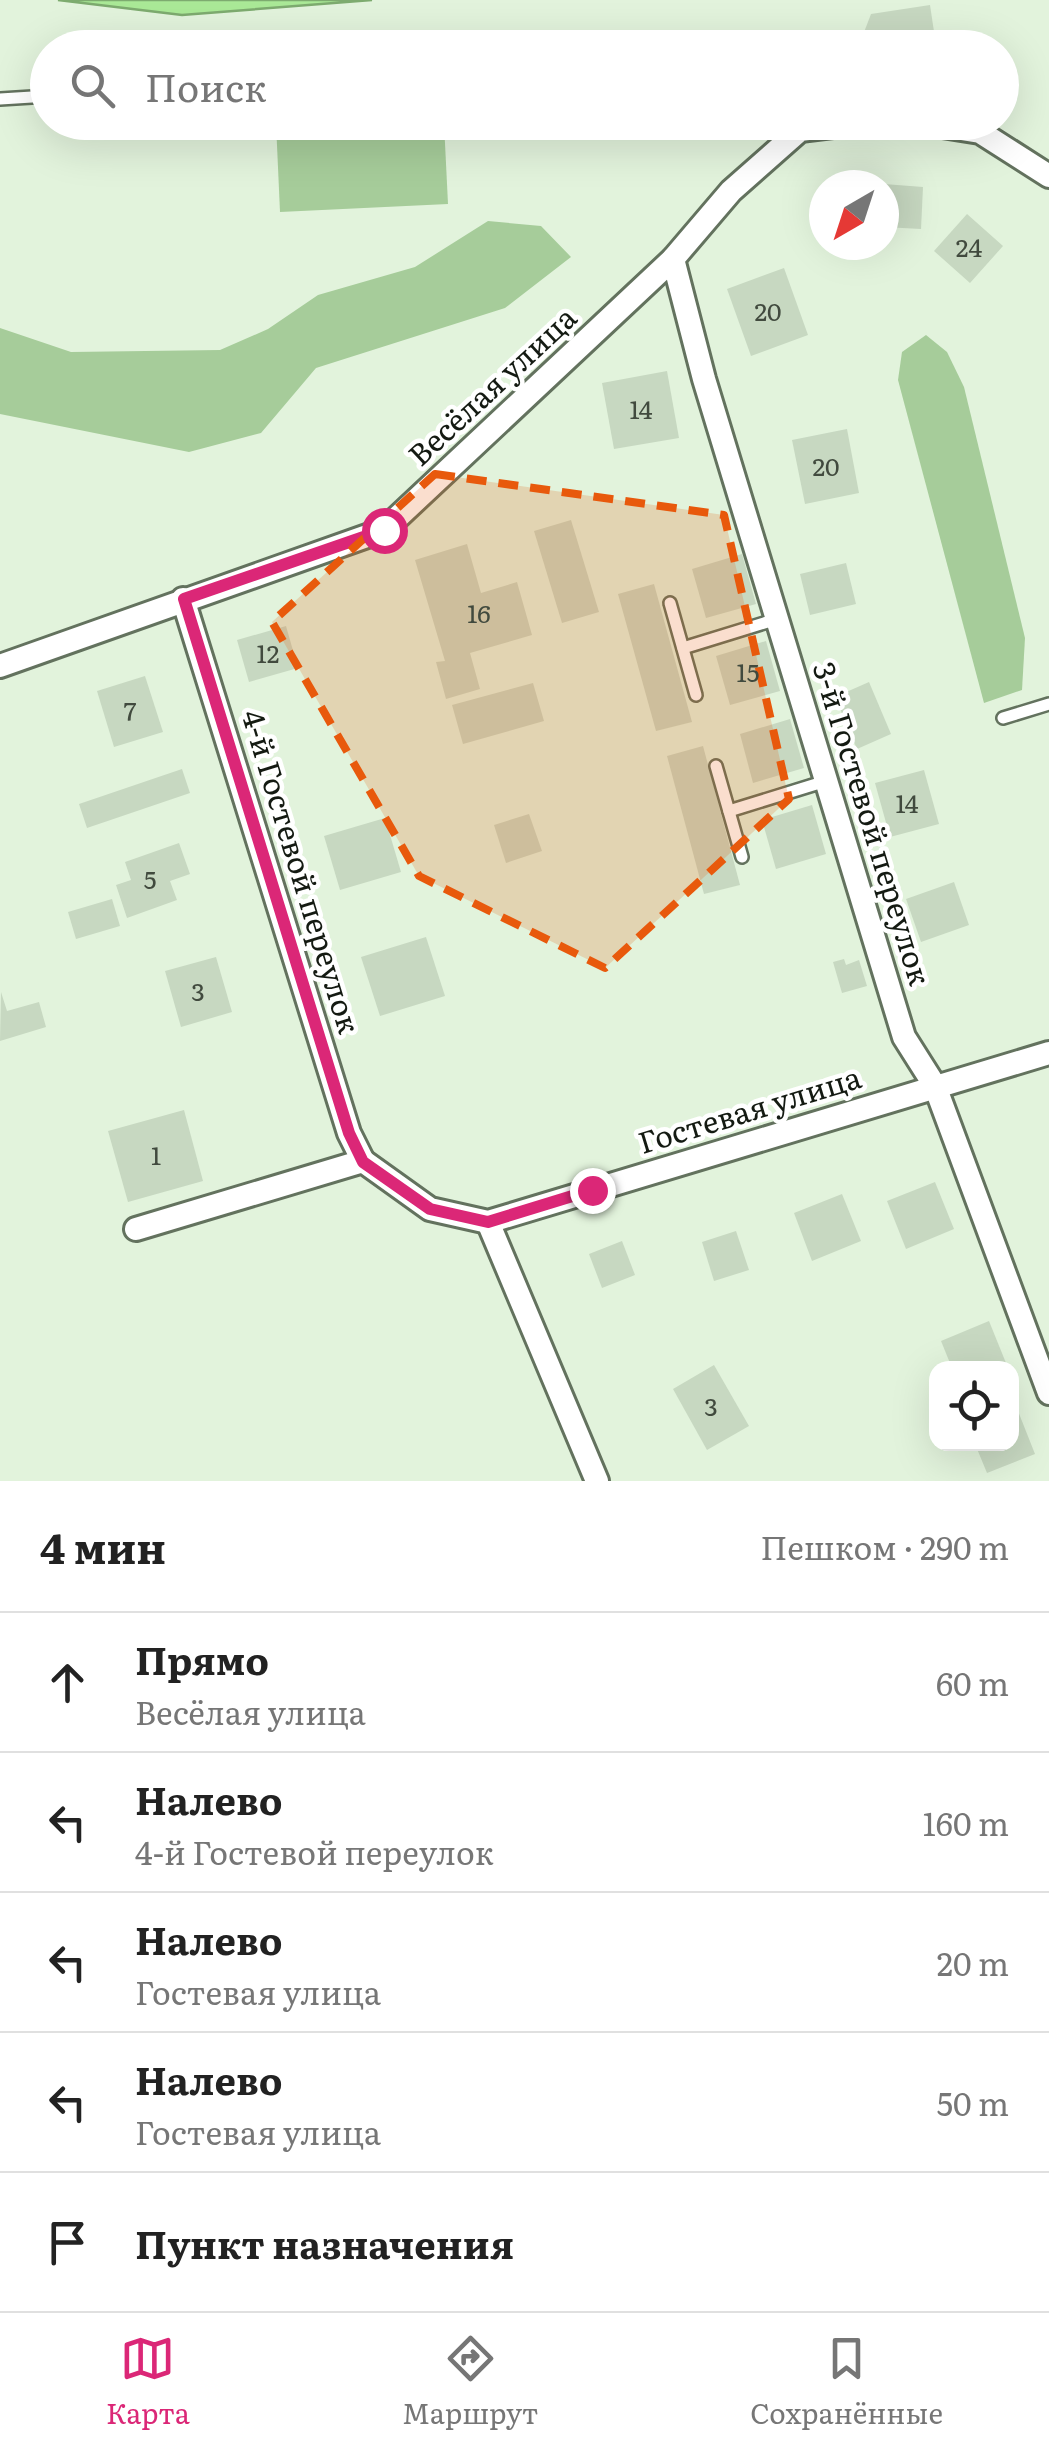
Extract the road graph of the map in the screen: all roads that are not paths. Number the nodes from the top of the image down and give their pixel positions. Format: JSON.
{"nodes":[{"id":1,"x":30,"y":98,"type":"edge"},
{"id":2,"x":0,"y":100,"type":"edge"},
{"id":3,"x":784,"y":140,"type":"edge"},
{"id":4,"x":993,"y":140,"type":"edge"},
{"id":5,"x":1049,"y":176,"type":"edge"},
{"id":6,"x":673,"y":259,"type":"junction"},
{"id":7,"x":184,"y":599,"type":"junction"},
{"id":8,"x":670,"y":603,"type":"dead end"},
{"id":9,"x":777,"y":620,"type":"junction"},
{"id":10,"x":683,"y":648,"type":"junction"},
{"id":11,"x":0,"y":666,"type":"edge"},
{"id":12,"x":696,"y":694,"type":"dead end"},
{"id":13,"x":1049,"y":704,"type":"edge"},
{"id":14,"x":1004,"y":718,"type":"dead end"},
{"id":15,"x":716,"y":766,"type":"dead end"},
{"id":16,"x":826,"y":782,"type":"junction"},
{"id":17,"x":729,"y":811,"type":"junction"},
{"id":18,"x":742,"y":857,"type":"dead end"},
{"id":19,"x":1049,"y":1053,"type":"edge"},
{"id":20,"x":935,"y":1086,"type":"junction"},
{"id":21,"x":363,"y":1162,"type":"junction"},
{"id":22,"x":488,"y":1222,"type":"junction"},
{"id":23,"x":136,"y":1229,"type":"dead end"},
{"id":24,"x":1049,"y":1392,"type":"edge"},
{"id":25,"x":597,"y":1481,"type":"edge"}],
"edges":[{"from":1,"to":2,"type":"lane"},
{"from":3,"to":6,"type":"street","name":"Весёлая улица"},
{"from":4,"to":5,"type":"street"},
{"from":6,"to":7,"type":"street","name":"Весёлая улица"},
{"from":6,"to":9,"type":"street","name":"3-й Гостевой переулок"},
{"from":7,"to":11,"type":"street","name":"Весёлая улица"},
{"from":7,"to":21,"type":"street","name":"4-й Гостевой переулок"},
{"from":8,"to":10,"type":"lane"},
{"from":9,"to":10,"type":"lane"},
{"from":9,"to":16,"type":"street","name":"3-й Гостевой переулок"},
{"from":10,"to":12,"type":"lane"},
{"from":13,"to":14,"type":"lane"},
{"from":15,"to":17,"type":"lane"},
{"from":16,"to":17,"type":"lane"},
{"from":16,"to":20,"type":"street","name":"3-й Гостевой переулок"},
{"from":17,"to":18,"type":"lane"},
{"from":19,"to":20,"type":"street","name":"Гостевая улица"},
{"from":20,"to":22,"type":"street","name":"Гостевая улица"},
{"from":20,"to":24,"type":"street","name":"3-й Гостевой переулок"},
{"from":21,"to":22,"type":"street","name":"Гостевая улица"},
{"from":21,"to":23,"type":"street"},
{"from":22,"to":25,"type":"street"}]}
